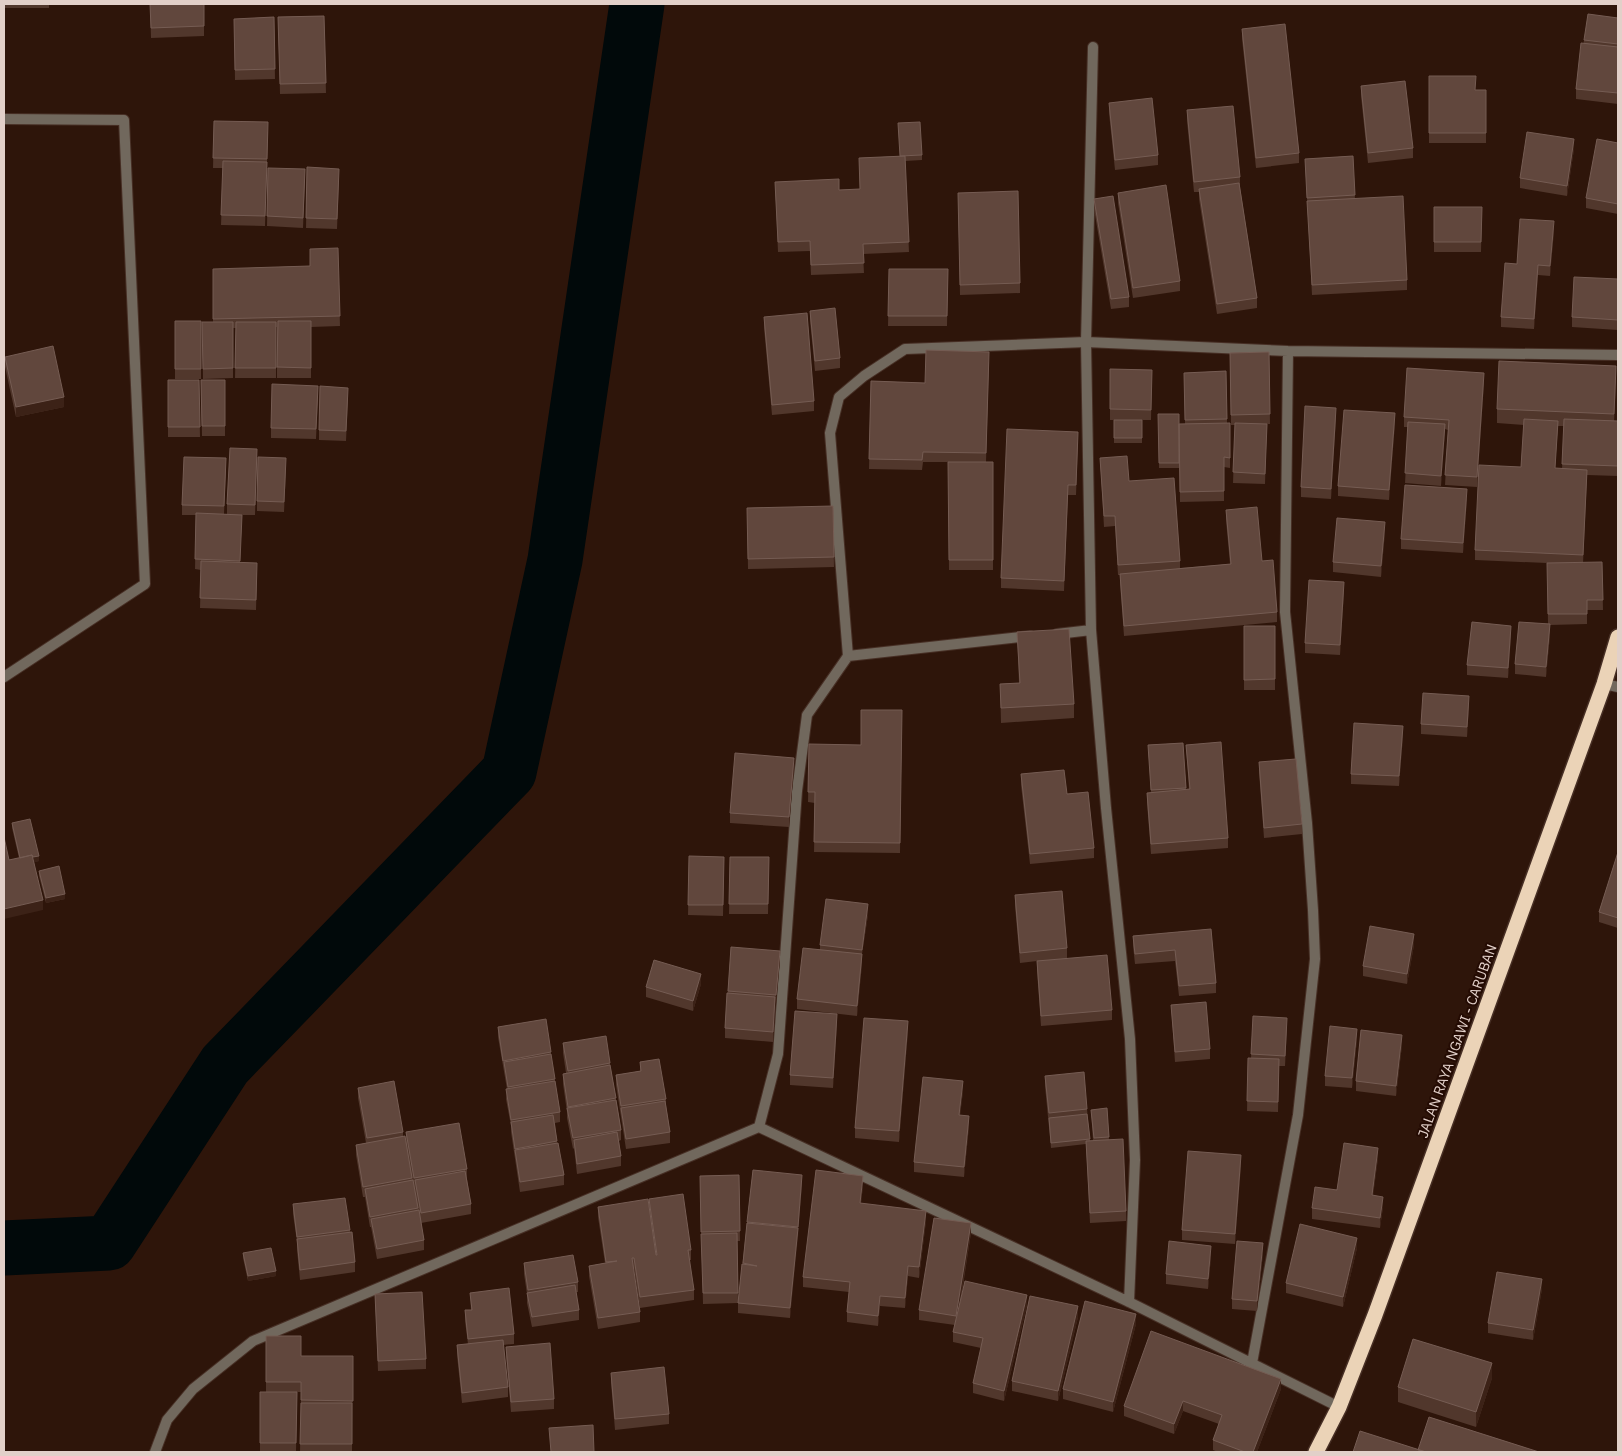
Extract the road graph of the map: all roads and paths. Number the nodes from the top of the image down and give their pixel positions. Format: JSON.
{"nodes":[{"id":1,"x":1093,"y":47,"type":"dead end"},
{"id":2,"x":4,"y":119,"type":"edge"},
{"id":3,"x":1086,"y":342,"type":"junction"},
{"id":4,"x":1288,"y":351,"type":"junction"},
{"id":5,"x":1618,"y":355,"type":"edge"},
{"id":6,"x":1091,"y":630,"type":"junction"},
{"id":7,"x":1618,"y":637,"type":"edge"},
{"id":8,"x":848,"y":656,"type":"junction"},
{"id":9,"x":4,"y":677,"type":"edge"},
{"id":10,"x":1611,"y":686,"type":"edge"},
{"id":11,"x":759,"y":1127,"type":"junction"},
{"id":12,"x":1128,"y":1302,"type":"junction"},
{"id":13,"x":1252,"y":1363,"type":"junction"},
{"id":14,"x":1339,"y":1407,"type":"junction"},
{"id":15,"x":155,"y":1452,"type":"edge"},
{"id":16,"x":1316,"y":1452,"type":"edge"}],
"edges":[{"from":1,"to":3,"type":"street"},
{"from":2,"to":9,"type":"street"},
{"from":3,"to":4,"type":"street"},
{"from":3,"to":6,"type":"street"},
{"from":3,"to":8,"type":"street"},
{"from":4,"to":5,"type":"street"},
{"from":4,"to":13,"type":"street"},
{"from":6,"to":8,"type":"street"},
{"from":6,"to":12,"type":"street"},
{"from":7,"to":10,"type":"highway","name":"JALAN RAYA NGAWI - CARUBAN"},
{"from":8,"to":11,"type":"street"},
{"from":10,"to":14,"type":"highway","name":"JALAN RAYA NGAWI - CARUBAN"},
{"from":11,"to":12,"type":"street"},
{"from":11,"to":15,"type":"street"},
{"from":12,"to":13,"type":"street"},
{"from":13,"to":14,"type":"street"},
{"from":14,"to":16,"type":"highway","name":"JALAN RAYA NGAWI - CARUBAN"}]}
